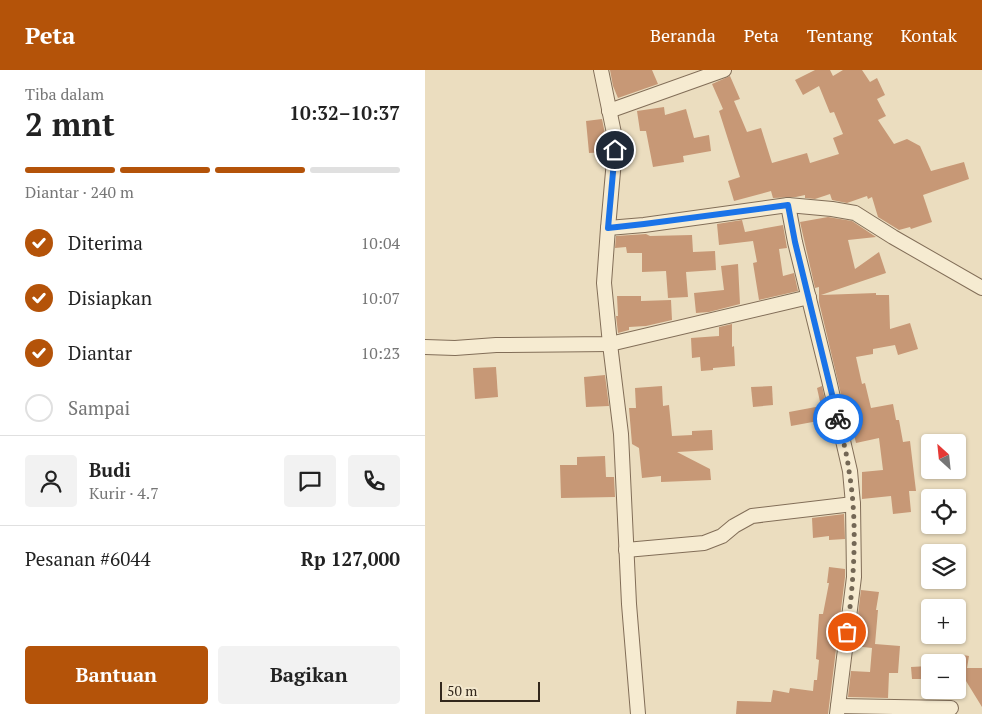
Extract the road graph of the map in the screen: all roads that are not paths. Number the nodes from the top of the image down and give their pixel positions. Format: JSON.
{"nodes":[{"id":1,"x":601,"y":70,"type":"edge"},
{"id":2,"x":724,"y":70,"type":"edge"},
{"id":3,"x":609,"y":111,"type":"junction"},
{"id":4,"x":788,"y":205,"type":"junction"},
{"id":5,"x":608,"y":228,"type":"junction"},
{"id":6,"x":982,"y":288,"type":"edge"},
{"id":7,"x":809,"y":297,"type":"junction"},
{"id":8,"x":610,"y":344,"type":"junction"},
{"id":9,"x":425,"y":347,"type":"edge"},
{"id":10,"x":853,"y":504,"type":"junction"},
{"id":11,"x":626,"y":550,"type":"junction"},
{"id":12,"x":951,"y":708,"type":"dead end"},
{"id":13,"x":837,"y":710,"type":"edge"},
{"id":14,"x":638,"y":714,"type":"edge"}],
"edges":[{"from":1,"to":3,"type":"street"},
{"from":2,"to":3,"type":"street"},
{"from":3,"to":5,"type":"street"},
{"from":4,"to":5,"type":"street"},
{"from":4,"to":6,"type":"street"},
{"from":4,"to":7,"type":"street"},
{"from":5,"to":8,"type":"street"},
{"from":7,"to":8,"type":"street"},
{"from":7,"to":10,"type":"street"},
{"from":8,"to":9,"type":"street"},
{"from":8,"to":11,"type":"street"},
{"from":10,"to":11,"type":"street"},
{"from":10,"to":13,"type":"street"},
{"from":11,"to":14,"type":"street"},
{"from":12,"to":13,"type":"street"}]}
